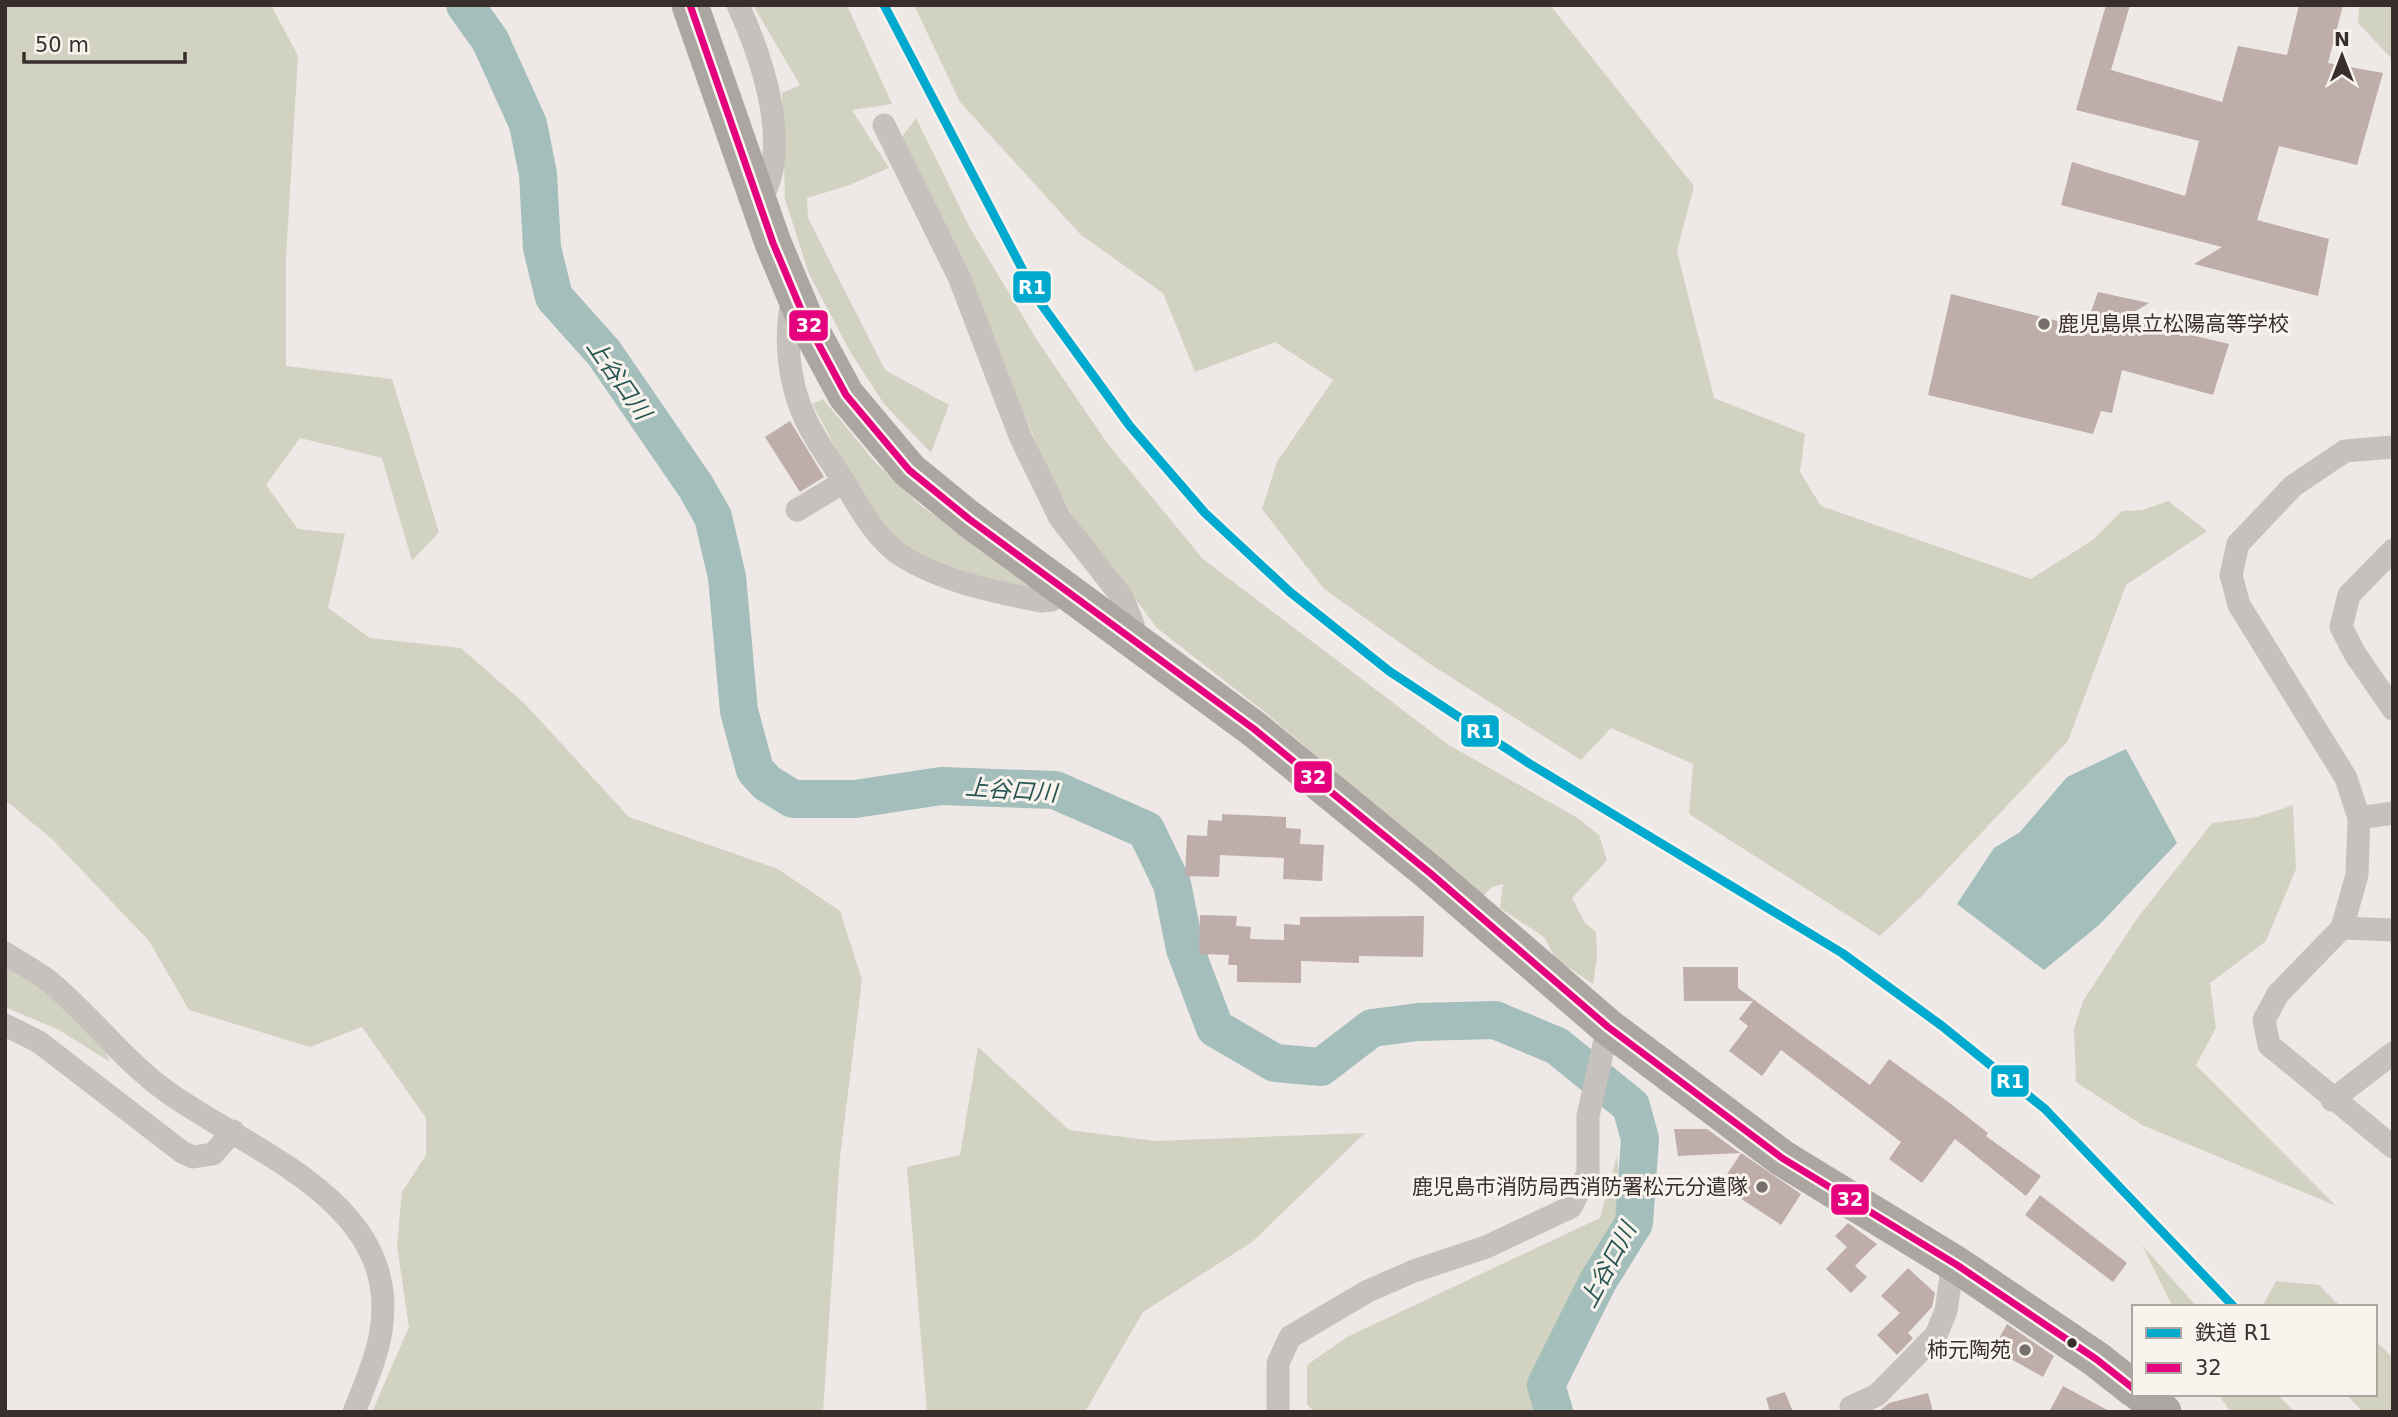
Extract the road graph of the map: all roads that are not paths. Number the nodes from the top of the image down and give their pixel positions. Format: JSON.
{"nodes":[{"id":1,"x":690,"y":5,"type":"edge"},
{"id":2,"x":738,"y":5,"type":"edge"},
{"id":3,"x":884,"y":125,"type":"dead end"},
{"id":4,"x":759,"y":202,"type":"junction"},
{"id":5,"x":794,"y":294,"type":"junction"},
{"id":6,"x":2393,"y":447,"type":"edge"},
{"id":7,"x":844,"y":482,"type":"junction"},
{"id":8,"x":797,"y":510,"type":"dead end"},
{"id":9,"x":2393,"y":550,"type":"edge"},
{"id":10,"x":1065,"y":590,"type":"junction"},
{"id":11,"x":1132,"y":639,"type":"junction"},
{"id":12,"x":2393,"y":709,"type":"edge"},
{"id":13,"x":2393,"y":813,"type":"edge"},
{"id":14,"x":2359,"y":818,"type":"junction"},
{"id":15,"x":2342,"y":928,"type":"junction"},
{"id":16,"x":2393,"y":930,"type":"edge"},
{"id":17,"x":5,"y":953,"type":"edge"},
{"id":18,"x":5,"y":1025,"type":"edge"},
{"id":19,"x":1608,"y":1027,"type":"junction"},
{"id":20,"x":2393,"y":1052,"type":"edge"},
{"id":21,"x":2332,"y":1100,"type":"junction"},
{"id":22,"x":233,"y":1131,"type":"junction"},
{"id":23,"x":2393,"y":1147,"type":"edge"},
{"id":24,"x":1957,"y":1265,"type":"junction"},
{"id":25,"x":2132,"y":1387,"type":"edge"},
{"id":26,"x":2143,"y":1396,"type":"edge"},
{"id":27,"x":1851,"y":1407,"type":"dead end"},
{"id":28,"x":354,"y":1412,"type":"edge"},
{"id":29,"x":1278,"y":1412,"type":"edge"},
{"id":30,"x":2163,"y":1412,"type":"edge"}],
"edges":[{"from":1,"to":4,"type":"main road"},
{"from":2,"to":4,"type":"street"},
{"from":3,"to":11,"type":"street"},
{"from":4,"to":5,"type":"main road"},
{"from":5,"to":7,"type":"street"},
{"from":5,"to":10,"type":"main road"},
{"from":6,"to":14,"type":"street"},
{"from":7,"to":8,"type":"street"},
{"from":7,"to":10,"type":"street"},
{"from":9,"to":12,"type":"street"},
{"from":10,"to":11,"type":"main road"},
{"from":11,"to":19,"type":"main road"},
{"from":13,"to":14,"type":"street"},
{"from":14,"to":15,"type":"street"},
{"from":15,"to":16,"type":"street"},
{"from":15,"to":21,"type":"street"},
{"from":17,"to":22,"type":"street"},
{"from":18,"to":22,"type":"street"},
{"from":19,"to":24,"type":"main road"},
{"from":19,"to":29,"type":"street"},
{"from":20,"to":21,"type":"street"},
{"from":21,"to":23,"type":"street"},
{"from":22,"to":28,"type":"street"},
{"from":24,"to":25,"type":"main road"},
{"from":24,"to":27,"type":"street"},
{"from":26,"to":30,"type":"main road"}]}
